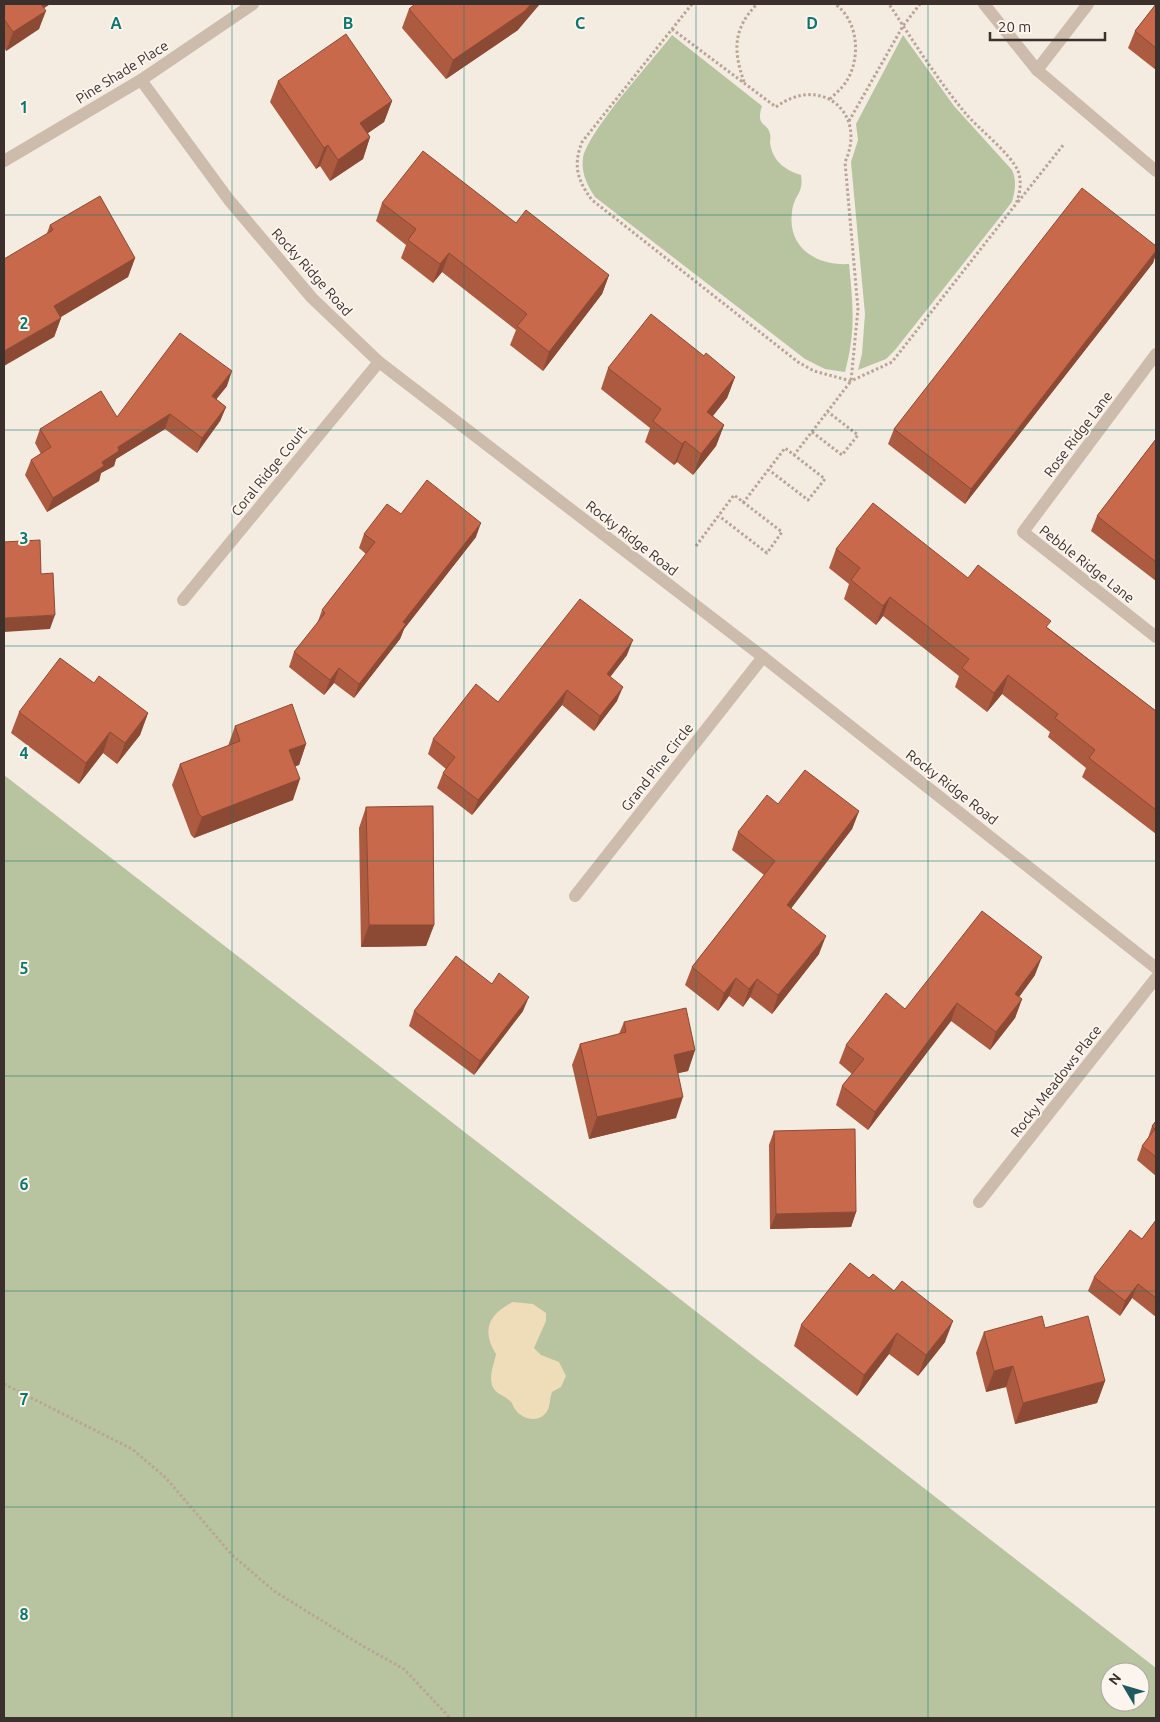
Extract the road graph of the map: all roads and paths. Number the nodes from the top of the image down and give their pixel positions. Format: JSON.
{"nodes":[{"id":1,"x":253,"y":4,"type":"edge"},
{"id":2,"x":692,"y":4,"type":"edge"},
{"id":3,"x":757,"y":4,"type":"edge"},
{"id":4,"x":835,"y":4,"type":"edge"},
{"id":5,"x":889,"y":4,"type":"edge"},
{"id":6,"x":920,"y":4,"type":"edge"},
{"id":7,"x":984,"y":4,"type":"edge"},
{"id":8,"x":1088,"y":4,"type":"edge"},
{"id":9,"x":903,"y":26,"type":"junction"},
{"id":10,"x":672,"y":29,"type":"junction"},
{"id":11,"x":1037,"y":70,"type":"junction"},
{"id":12,"x":142,"y":80,"type":"junction"},
{"id":13,"x":744,"y":82,"type":"junction"},
{"id":14,"x":830,"y":100,"type":"junction"},
{"id":15,"x":849,"y":121,"type":"junction"},
{"id":16,"x":1064,"y":144,"type":"dead end"},
{"id":17,"x":4,"y":161,"type":"edge"},
{"id":18,"x":1156,"y":170,"type":"edge"},
{"id":19,"x":1016,"y":204,"type":"junction"},
{"id":20,"x":1156,"y":354,"type":"edge"},
{"id":21,"x":379,"y":362,"type":"junction"},
{"id":22,"x":851,"y":381,"type":"junction"},
{"id":23,"x":828,"y":412,"type":"junction"},
{"id":24,"x":812,"y":432,"type":"junction"},
{"id":25,"x":794,"y":455,"type":"junction"},
{"id":26,"x":769,"y":470,"type":"junction"},
{"id":27,"x":743,"y":502,"type":"junction"},
{"id":28,"x":719,"y":516,"type":"junction"},
{"id":29,"x":1023,"y":532,"type":"joint"},
{"id":30,"x":696,"y":546,"type":"dead end"},
{"id":31,"x":183,"y":600,"type":"dead end"},
{"id":32,"x":1156,"y":638,"type":"edge"},
{"id":33,"x":763,"y":657,"type":"junction"},
{"id":34,"x":575,"y":896,"type":"dead end"},
{"id":35,"x":1156,"y":968,"type":"edge"},
{"id":36,"x":1156,"y":978,"type":"edge"},
{"id":37,"x":979,"y":1202,"type":"dead end"},
{"id":38,"x":4,"y":1384,"type":"edge"},
{"id":39,"x":450,"y":1718,"type":"edge"}],
"edges":[{"from":1,"to":12,"type":"street","name":"Pine Shade Place"},
{"from":2,"to":10,"type":"path"},
{"from":3,"to":13,"type":"path"},
{"from":4,"to":14,"type":"path"},
{"from":5,"to":9,"type":"path"},
{"from":6,"to":9,"type":"path"},
{"from":7,"to":11,"type":"street"},
{"from":8,"to":11,"type":"street"},
{"from":9,"to":15,"type":"path"},
{"from":9,"to":19,"type":"path"},
{"from":10,"to":13,"type":"path"},
{"from":10,"to":22,"type":"path"},
{"from":11,"to":18,"type":"street"},
{"from":12,"to":17,"type":"street","name":"Pine Shade Place"},
{"from":12,"to":21,"type":"street","name":"Rocky Ridge Road"},
{"from":13,"to":14,"type":"path"},
{"from":14,"to":15,"type":"path"},
{"from":15,"to":22,"type":"path"},
{"from":16,"to":19,"type":"path"},
{"from":19,"to":22,"type":"path"},
{"from":20,"to":29,"type":"street","name":"Rose Ridge Lane"},
{"from":21,"to":31,"type":"street","name":"Coral Ridge Court"},
{"from":21,"to":33,"type":"street","name":"Rocky Ridge Road"},
{"from":22,"to":23,"type":"path"},
{"from":23,"to":24,"type":"path"},
{"from":23,"to":24,"type":"path"},
{"from":24,"to":25,"type":"path"},
{"from":25,"to":26,"type":"path"},
{"from":25,"to":26,"type":"path"},
{"from":26,"to":27,"type":"path"},
{"from":27,"to":28,"type":"path"},
{"from":27,"to":28,"type":"path"},
{"from":28,"to":30,"type":"path"},
{"from":29,"to":32,"type":"street","name":"Pebble Ridge Lane"},
{"from":33,"to":34,"type":"street","name":"Grand Pine Circle"},
{"from":33,"to":35,"type":"street","name":"Rocky Ridge Road"},
{"from":36,"to":37,"type":"street","name":"Rocky Meadows Place"},
{"from":38,"to":39,"type":"path"}]}
